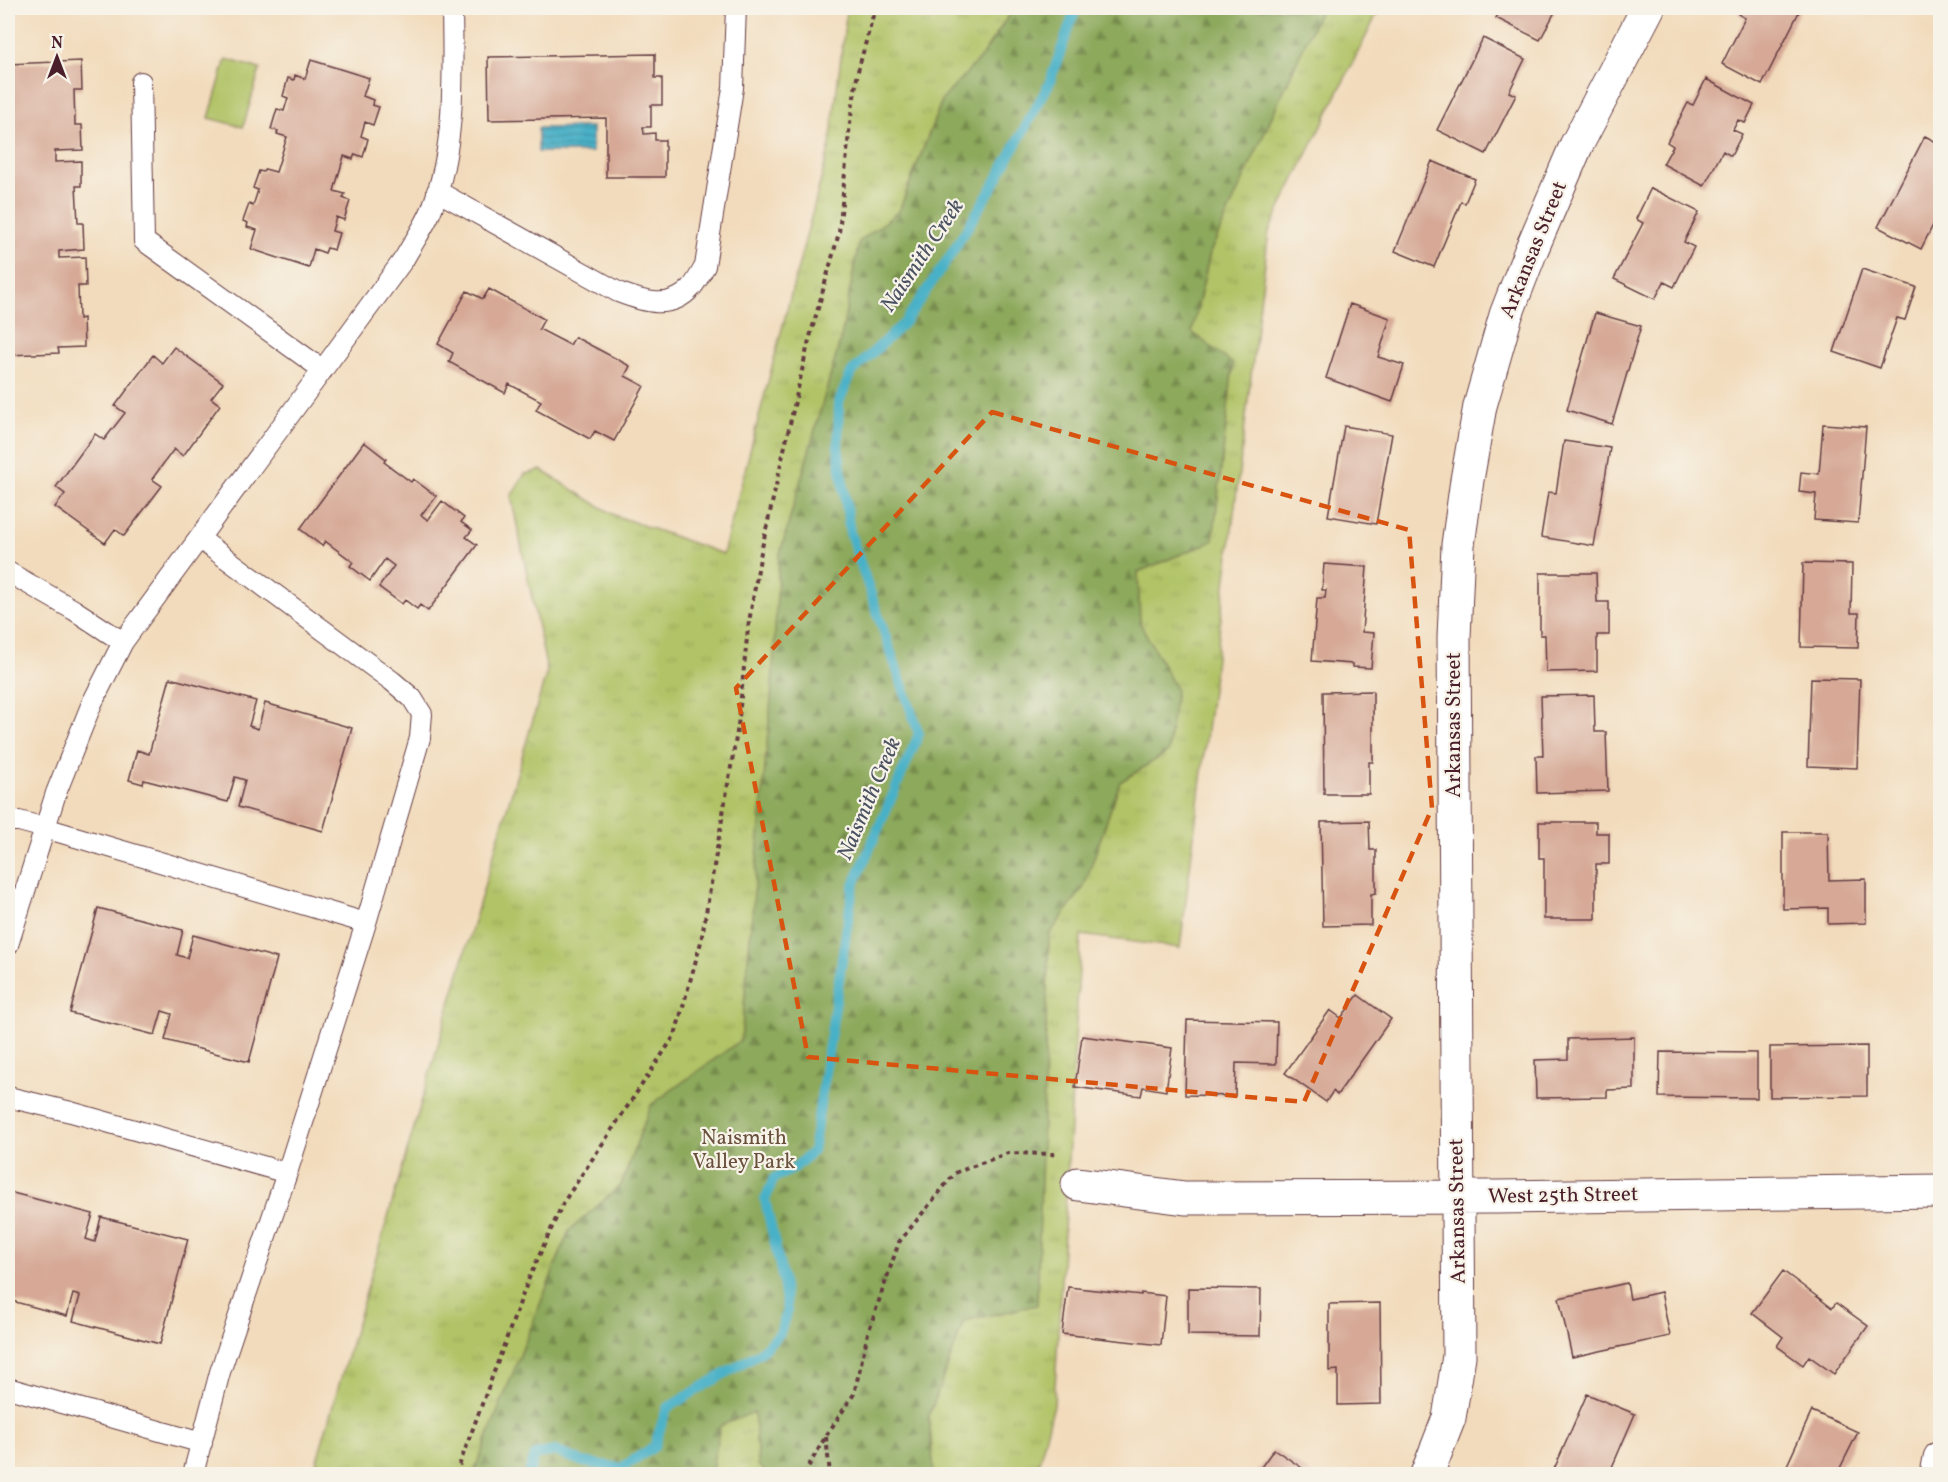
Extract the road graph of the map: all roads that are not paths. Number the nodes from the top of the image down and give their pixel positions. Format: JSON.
{"nodes":[{"id":1,"x":453,"y":8,"type":"edge"},
{"id":2,"x":736,"y":8,"type":"edge"},
{"id":3,"x":1648,"y":8,"type":"edge"},
{"id":4,"x":141,"y":82,"type":"dead end"},
{"id":5,"x":437,"y":191,"type":"junction"},
{"id":6,"x":323,"y":370,"type":"junction"},
{"id":7,"x":200,"y":539,"type":"junction"},
{"id":8,"x":8,"y":572,"type":"edge"},
{"id":9,"x":123,"y":642,"type":"junction"},
{"id":10,"x":8,"y":821,"type":"edge"},
{"id":11,"x":45,"y":828,"type":"junction"},
{"id":12,"x":366,"y":923,"type":"junction"},
{"id":13,"x":8,"y":945,"type":"edge"},
{"id":14,"x":8,"y":1097,"type":"edge"},
{"id":15,"x":287,"y":1173,"type":"junction"},
{"id":16,"x":1078,"y":1184,"type":"road end"},
{"id":17,"x":1941,"y":1191,"type":"edge"},
{"id":18,"x":1458,"y":1197,"type":"junction"},
{"id":19,"x":8,"y":1388,"type":"edge"},
{"id":20,"x":202,"y":1443,"type":"junction"},
{"id":21,"x":1941,"y":1458,"type":"edge"},
{"id":22,"x":194,"y":1474,"type":"edge"},
{"id":23,"x":1427,"y":1474,"type":"edge"},
{"id":24,"x":1937,"y":1474,"type":"edge"}],
"edges":[{"from":1,"to":5,"type":"lane"},
{"from":2,"to":5,"type":"lane"},
{"from":3,"to":18,"type":"street","name":"Arkansas Street"},
{"from":4,"to":6,"type":"lane"},
{"from":5,"to":6,"type":"lane"},
{"from":6,"to":7,"type":"lane"},
{"from":7,"to":9,"type":"lane"},
{"from":7,"to":12,"type":"lane"},
{"from":8,"to":9,"type":"lane"},
{"from":9,"to":11,"type":"lane"},
{"from":10,"to":11,"type":"lane"},
{"from":11,"to":12,"type":"lane"},
{"from":11,"to":13,"type":"lane"},
{"from":12,"to":15,"type":"lane"},
{"from":14,"to":15,"type":"lane"},
{"from":15,"to":20,"type":"lane"},
{"from":16,"to":18,"type":"street","name":"West 25th Street"},
{"from":17,"to":18,"type":"street","name":"West 25th Street"},
{"from":18,"to":23,"type":"street","name":"Arkansas Street"},
{"from":19,"to":20,"type":"lane"},
{"from":20,"to":22,"type":"lane"},
{"from":21,"to":24,"type":"street"}]}
